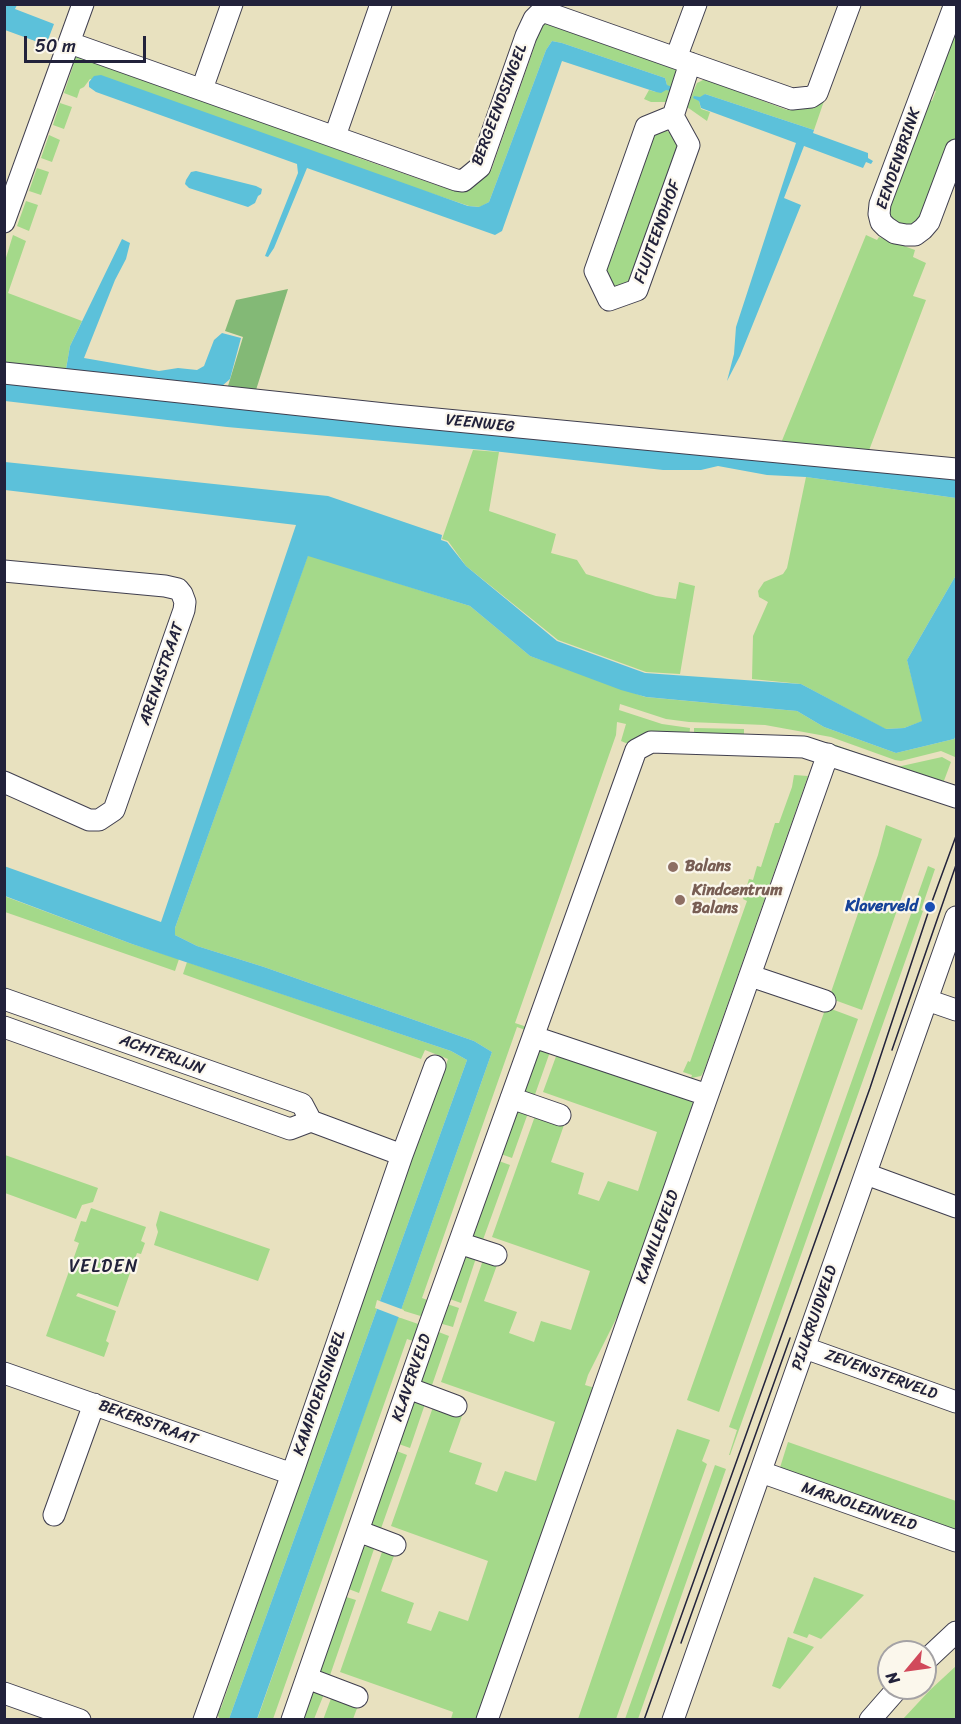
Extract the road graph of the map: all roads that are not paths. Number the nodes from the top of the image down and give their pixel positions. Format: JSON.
{"nodes":[{"id":1,"x":83,"y":4,"type":"edge"},
{"id":2,"x":232,"y":4,"type":"edge"},
{"id":3,"x":381,"y":4,"type":"edge"},
{"id":4,"x":696,"y":4,"type":"edge"},
{"id":5,"x":850,"y":4,"type":"edge"},
{"id":6,"x":955,"y":4,"type":"edge"},
{"id":7,"x":547,"y":8,"type":"edge"},
{"id":8,"x":70,"y":43,"type":"junction"},
{"id":9,"x":683,"y":60,"type":"junction"},
{"id":10,"x":202,"y":89,"type":"junction"},
{"id":11,"x":673,"y":116,"type":"junction"},
{"id":12,"x":335,"y":136,"type":"junction"},
{"id":13,"x":957,"y":150,"type":"edge"},
{"id":14,"x":4,"y":222,"type":"edge"},
{"id":15,"x":4,"y":373,"type":"edge"},
{"id":16,"x":957,"y":469,"type":"edge"},
{"id":17,"x":4,"y":570,"type":"edge"},
{"id":18,"x":828,"y":754,"type":"junction"},
{"id":19,"x":4,"y":782,"type":"edge"},
{"id":20,"x":957,"y":796,"type":"edge"},
{"id":21,"x":957,"y":917,"type":"edge"},
{"id":22,"x":751,"y":976,"type":"junction"},
{"id":23,"x":4,"y":999,"type":"edge"},
{"id":24,"x":927,"y":1000,"type":"junction"},
{"id":25,"x":825,"y":1001,"type":"dead end"},
{"id":26,"x":957,"y":1010,"type":"edge"},
{"id":27,"x":4,"y":1028,"type":"edge"},
{"id":28,"x":534,"y":1037,"type":"junction"},
{"id":29,"x":435,"y":1066,"type":"dead end"},
{"id":30,"x":707,"y":1095,"type":"junction"},
{"id":31,"x":511,"y":1098,"type":"junction"},
{"id":32,"x":560,"y":1115,"type":"dead end"},
{"id":33,"x":311,"y":1121,"type":"junction"},
{"id":34,"x":402,"y":1155,"type":"junction"},
{"id":35,"x":866,"y":1174,"type":"junction"},
{"id":36,"x":957,"y":1207,"type":"edge"},
{"id":37,"x":459,"y":1243,"type":"junction"},
{"id":38,"x":496,"y":1255,"type":"dead end"},
{"id":39,"x":805,"y":1348,"type":"junction"},
{"id":40,"x":4,"y":1373,"type":"edge"},
{"id":41,"x":408,"y":1388,"type":"junction"},
{"id":42,"x":957,"y":1402,"type":"edge"},
{"id":43,"x":94,"y":1404,"type":"junction"},
{"id":44,"x":456,"y":1406,"type":"dead end"},
{"id":45,"x":761,"y":1472,"type":"junction"},
{"id":46,"x":292,"y":1474,"type":"junction"},
{"id":47,"x":54,"y":1515,"type":"dead end"},
{"id":48,"x":358,"y":1531,"type":"junction"},
{"id":49,"x":957,"y":1541,"type":"edge"},
{"id":50,"x":395,"y":1545,"type":"dead end"},
{"id":51,"x":957,"y":1632,"type":"edge"},
{"id":52,"x":937,"y":1650,"type":"edge"},
{"id":53,"x":307,"y":1678,"type":"junction"},
{"id":54,"x":4,"y":1692,"type":"edge"},
{"id":55,"x":357,"y":1697,"type":"dead end"},
{"id":56,"x":887,"y":1700,"type":"edge"},
{"id":57,"x":80,"y":1719,"type":"edge"},
{"id":58,"x":204,"y":1719,"type":"edge"},
{"id":59,"x":292,"y":1719,"type":"edge"},
{"id":60,"x":487,"y":1719,"type":"edge"},
{"id":61,"x":673,"y":1719,"type":"edge"},
{"id":62,"x":870,"y":1719,"type":"edge"}],
"edges":[{"from":1,"to":8,"type":"street"},
{"from":2,"to":10,"type":"street"},
{"from":3,"to":12,"type":"street"},
{"from":4,"to":9,"type":"street"},
{"from":5,"to":9,"type":"street","name":"BERGEENDSINGEL"},
{"from":6,"to":13,"type":"street","name":"EENDENBRINK"},
{"from":7,"to":9,"type":"street","name":"BERGEENDSINGEL"},
{"from":7,"to":12,"type":"street","name":"BERGEENDSINGEL"},
{"from":8,"to":10,"type":"street","name":"BERGEENDSINGEL"},
{"from":8,"to":14,"type":"street"},
{"from":9,"to":11,"type":"street"},
{"from":10,"to":12,"type":"street","name":"BERGEENDSINGEL"},
{"from":11,"to":11,"type":"street","name":"FLUITEENDHOF"},
{"from":15,"to":16,"type":"street","name":"VEENWEG"},
{"from":17,"to":19,"type":"street","name":"ARENASTRAAT"},
{"from":18,"to":20,"type":"street","name":"KLAVERVELD"},
{"from":18,"to":22,"type":"street","name":"KAMILLEVELD"},
{"from":18,"to":28,"type":"street","name":"KLAVERVELD"},
{"from":21,"to":24,"type":"street","name":"PIJLKRUIDVELD"},
{"from":22,"to":25,"type":"street"},
{"from":22,"to":30,"type":"street","name":"KAMILLEVELD"},
{"from":23,"to":33,"type":"street","name":"ACHTERLIJN"},
{"from":24,"to":26,"type":"street"},
{"from":24,"to":35,"type":"street","name":"PIJLKRUIDVELD"},
{"from":27,"to":33,"type":"street","name":"ACHTERLIJN"},
{"from":28,"to":30,"type":"street"},
{"from":28,"to":31,"type":"street","name":"KLAVERVELD"},
{"from":29,"to":34,"type":"street","name":"KAMPIOENSINGEL"},
{"from":30,"to":60,"type":"street","name":"KAMILLEVELD"},
{"from":31,"to":32,"type":"street"},
{"from":31,"to":37,"type":"street","name":"KLAVERVELD"},
{"from":33,"to":34,"type":"street","name":"ACHTERLIJN"},
{"from":34,"to":46,"type":"street","name":"KAMPIOENSINGEL"},
{"from":35,"to":36,"type":"street"},
{"from":35,"to":39,"type":"street","name":"PIJLKRUIDVELD"},
{"from":37,"to":38,"type":"street"},
{"from":37,"to":41,"type":"street","name":"KLAVERVELD"},
{"from":39,"to":42,"type":"street","name":"ZEVENSTERVELD"},
{"from":39,"to":45,"type":"street","name":"PIJLKRUIDVELD"},
{"from":40,"to":43,"type":"street","name":"BEKERSTRAAT"},
{"from":41,"to":44,"type":"street"},
{"from":41,"to":48,"type":"street","name":"KLAVERVELD"},
{"from":43,"to":46,"type":"street","name":"BEKERSTRAAT"},
{"from":43,"to":47,"type":"street"},
{"from":45,"to":49,"type":"street","name":"MARJOLEINVELD"},
{"from":45,"to":61,"type":"street","name":"PIJLKRUIDVELD"},
{"from":46,"to":58,"type":"street","name":"KAMPIOENSINGEL"},
{"from":48,"to":50,"type":"street"},
{"from":48,"to":53,"type":"street","name":"KLAVERVELD"},
{"from":51,"to":52,"type":"street"},
{"from":53,"to":55,"type":"street"},
{"from":53,"to":59,"type":"street","name":"KLAVERVELD"},
{"from":54,"to":57,"type":"street"},
{"from":56,"to":62,"type":"street"}]}
